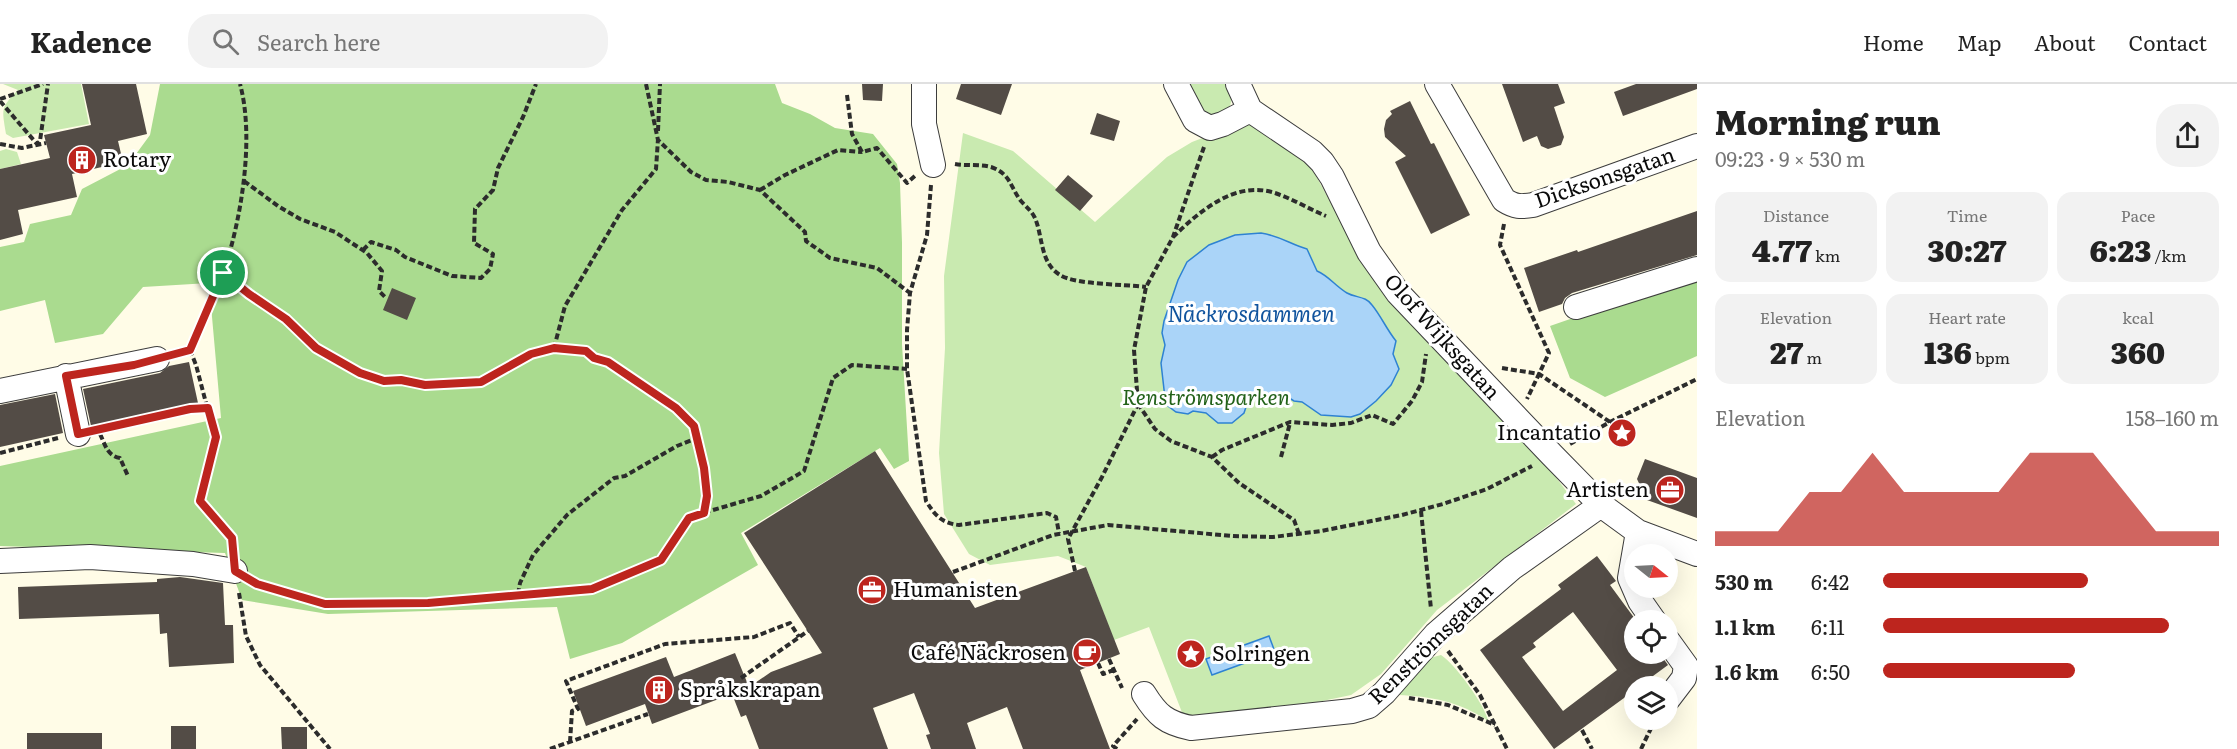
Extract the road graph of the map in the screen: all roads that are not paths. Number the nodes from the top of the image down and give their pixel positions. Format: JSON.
{"nodes":[{"id":1,"x":924,"y":84,"type":"edge"},
{"id":2,"x":1176,"y":84,"type":"edge"},
{"id":3,"x":1238,"y":84,"type":"edge"},
{"id":4,"x":1437,"y":84,"type":"edge"},
{"id":5,"x":1250,"y":110,"type":"junction"},
{"id":6,"x":1697,"y":146,"type":"edge"},
{"id":7,"x":933,"y":167,"type":"road end"},
{"id":8,"x":1697,"y":269,"type":"edge"},
{"id":9,"x":1576,"y":307,"type":"dead end"},
{"id":10,"x":157,"y":359,"type":"road end"},
{"id":11,"x":66,"y":376,"type":"junction"},
{"id":12,"x":0,"y":391,"type":"edge"},
{"id":13,"x":78,"y":434,"type":"road end"},
{"id":14,"x":1601,"y":505,"type":"junction"},
{"id":15,"x":1638,"y":532,"type":"junction"},
{"id":16,"x":1697,"y":554,"type":"edge"},
{"id":17,"x":0,"y":561,"type":"edge"},
{"id":18,"x":235,"y":571,"type":"road end"},
{"id":19,"x":1646,"y":610,"type":"edge"},
{"id":20,"x":1678,"y":655,"type":"edge"},
{"id":21,"x":1678,"y":686,"type":"edge"},
{"id":22,"x":1144,"y":693,"type":"road end"}],
"edges":[{"from":1,"to":7,"type":"street"},
{"from":2,"to":5,"type":"street"},
{"from":3,"to":5,"type":"street"},
{"from":4,"to":6,"type":"street","name":"Dicksonsgatan"},
{"from":5,"to":14,"type":"street","name":"Olof Wijksgatan"},
{"from":8,"to":9,"type":"street"},
{"from":10,"to":11,"type":"street"},
{"from":11,"to":12,"type":"street"},
{"from":11,"to":13,"type":"street"},
{"from":14,"to":15,"type":"street","name":"Olof Wijksgatan"},
{"from":14,"to":22,"type":"street","name":"Renströmsgatan"},
{"from":15,"to":16,"type":"street","name":"Olof Wijksgatan"},
{"from":15,"to":19,"type":"street"},
{"from":17,"to":18,"type":"street"},
{"from":20,"to":21,"type":"street"}]}
